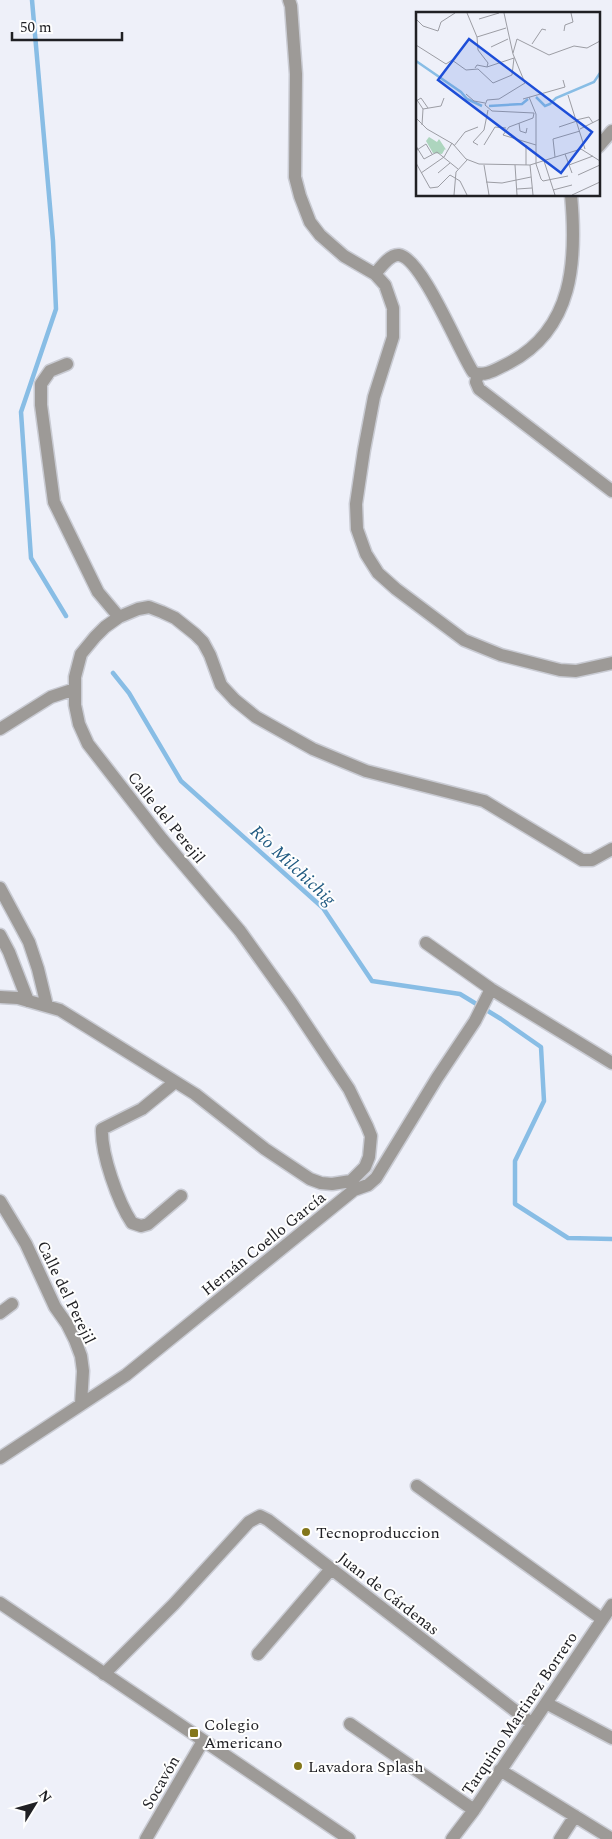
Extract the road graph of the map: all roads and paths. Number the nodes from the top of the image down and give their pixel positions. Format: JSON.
{"nodes":[{"id":1,"x":289,"y":0,"type":"edge"},
{"id":2,"x":612,"y":131,"type":"edge"},
{"id":3,"x":600,"y":145,"type":"edge"},
{"id":4,"x":571,"y":196,"type":"edge"},
{"id":5,"x":375,"y":274,"type":"junction"},
{"id":6,"x":66,"y":364,"type":"dead end"},
{"id":7,"x":478,"y":374,"type":"junction"},
{"id":8,"x":612,"y":491,"type":"edge"},
{"id":9,"x":119,"y":618,"type":"junction"},
{"id":10,"x":612,"y":663,"type":"edge"},
{"id":11,"x":75,"y":689,"type":"junction"},
{"id":12,"x":0,"y":729,"type":"edge"},
{"id":13,"x":612,"y":849,"type":"edge"},
{"id":14,"x":0,"y":888,"type":"edge"},
{"id":15,"x":0,"y":935,"type":"edge"},
{"id":16,"x":426,"y":944,"type":"dead end"},
{"id":17,"x":488,"y":994,"type":"junction"},
{"id":18,"x":0,"y":997,"type":"edge"},
{"id":19,"x":28,"y":1000,"type":"junction"},
{"id":20,"x":47,"y":1006,"type":"junction"},
{"id":21,"x":612,"y":1063,"type":"edge"},
{"id":22,"x":175,"y":1082,"type":"junction"},
{"id":23,"x":352,"y":1186,"type":"junction"},
{"id":24,"x":181,"y":1196,"type":"dead end"},
{"id":25,"x":0,"y":1201,"type":"edge"},
{"id":26,"x":12,"y":1304,"type":"dead end"},
{"id":27,"x":0,"y":1313,"type":"edge"},
{"id":28,"x":81,"y":1404,"type":"junction"},
{"id":29,"x":0,"y":1458,"type":"edge"},
{"id":30,"x":417,"y":1486,"type":"dead end"},
{"id":31,"x":331,"y":1568,"type":"junction"},
{"id":32,"x":0,"y":1603,"type":"edge"},
{"id":33,"x":612,"y":1604,"type":"edge"},
{"id":34,"x":602,"y":1619,"type":"junction"},
{"id":35,"x":258,"y":1654,"type":"dead end"},
{"id":36,"x":104,"y":1674,"type":"junction"},
{"id":37,"x":546,"y":1703,"type":"junction"},
{"id":38,"x":531,"y":1723,"type":"junction"},
{"id":39,"x":350,"y":1724,"type":"dead end"},
{"id":40,"x":612,"y":1738,"type":"edge"},
{"id":41,"x":203,"y":1741,"type":"junction"},
{"id":42,"x":500,"y":1770,"type":"junction"},
{"id":43,"x":474,"y":1810,"type":"junction"},
{"id":44,"x":575,"y":1816,"type":"junction"},
{"id":45,"x":146,"y":1839,"type":"edge"},
{"id":46,"x":349,"y":1839,"type":"edge"},
{"id":47,"x":452,"y":1839,"type":"edge"},
{"id":48,"x":560,"y":1839,"type":"edge"},
{"id":49,"x":612,"y":1839,"type":"edge"}],
"edges":[{"from":1,"to":5,"type":"street"},
{"from":2,"to":3,"type":"street"},
{"from":4,"to":7,"type":"street"},
{"from":5,"to":7,"type":"street"},
{"from":5,"to":10,"type":"street"},
{"from":6,"to":9,"type":"street"},
{"from":7,"to":8,"type":"street"},
{"from":9,"to":11,"type":"street","name":"Calle del Perejil"},
{"from":9,"to":13,"type":"street","name":"Calle del Perejil"},
{"from":11,"to":12,"type":"street"},
{"from":11,"to":23,"type":"street","name":"Calle del Perejil"},
{"from":14,"to":20,"type":"street"},
{"from":15,"to":19,"type":"street"},
{"from":16,"to":17,"type":"street"},
{"from":17,"to":21,"type":"street"},
{"from":17,"to":23,"type":"street","name":"Hernán Coello García"},
{"from":18,"to":19,"type":"street"},
{"from":19,"to":20,"type":"street"},
{"from":20,"to":22,"type":"street"},
{"from":22,"to":23,"type":"street"},
{"from":22,"to":24,"type":"street"},
{"from":23,"to":28,"type":"street","name":"Hernán Coello García"},
{"from":25,"to":28,"type":"street","name":"Calle del Perejil"},
{"from":26,"to":27,"type":"street"},
{"from":28,"to":29,"type":"street","name":"Hernán Coello García"},
{"from":30,"to":34,"type":"street"},
{"from":31,"to":35,"type":"street"},
{"from":31,"to":36,"type":"street","name":"Juan de Cárdenas"},
{"from":31,"to":38,"type":"street","name":"Juan de Cárdenas"},
{"from":32,"to":36,"type":"street"},
{"from":33,"to":34,"type":"street","name":"Tarquino Martinez Borrero"},
{"from":34,"to":37,"type":"street","name":"Tarquino Martinez Borrero"},
{"from":36,"to":41,"type":"street"},
{"from":37,"to":38,"type":"street","name":"Tarquino Martinez Borrero"},
{"from":37,"to":40,"type":"street"},
{"from":38,"to":42,"type":"street","name":"Tarquino Martinez Borrero"},
{"from":39,"to":43,"type":"street"},
{"from":41,"to":45,"type":"street","name":"Socavón"},
{"from":41,"to":46,"type":"street"},
{"from":42,"to":43,"type":"street","name":"Tarquino Martinez Borrero"},
{"from":42,"to":44,"type":"street"},
{"from":43,"to":47,"type":"street","name":"Tarquino Martinez Borrero"},
{"from":44,"to":48,"type":"street"},
{"from":44,"to":49,"type":"street"}]}
